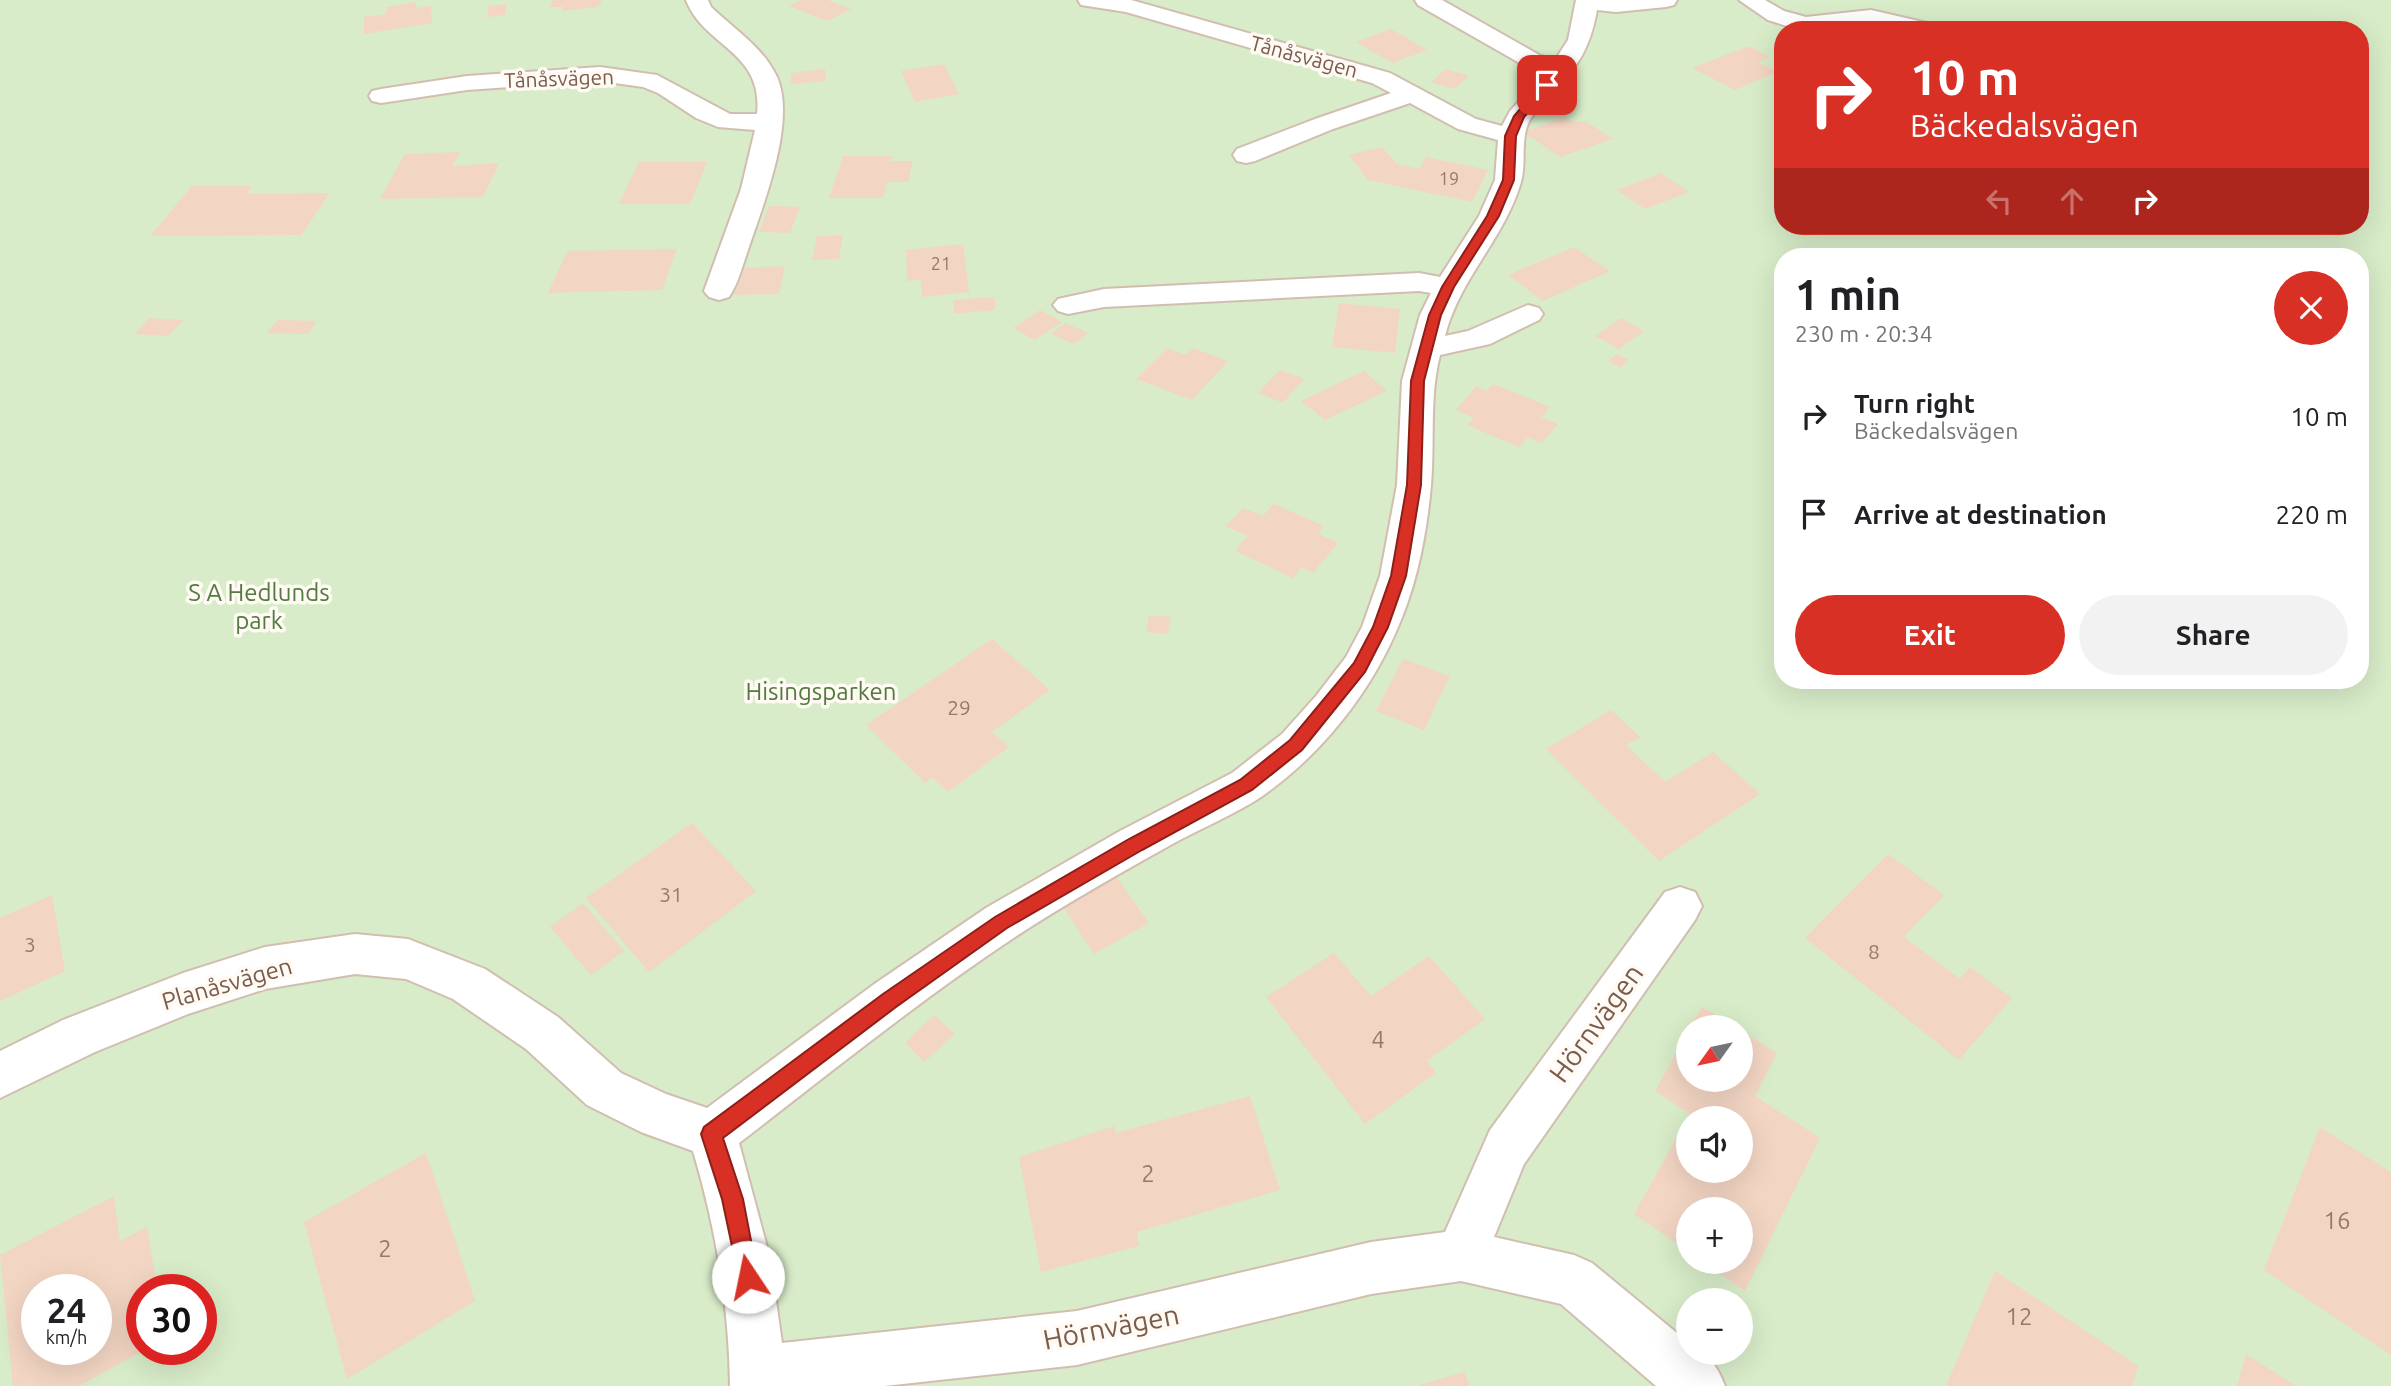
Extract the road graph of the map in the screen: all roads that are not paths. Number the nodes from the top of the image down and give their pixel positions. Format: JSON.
{"nodes":[{"id":1,"x":697,"y":0,"type":"edge"},
{"id":2,"x":1089,"y":0,"type":"edge"},
{"id":3,"x":1426,"y":0,"type":"edge"},
{"id":4,"x":1666,"y":0,"type":"edge"},
{"id":5,"x":1750,"y":0,"type":"edge"},
{"id":6,"x":1587,"y":2,"type":"edge"},
{"id":7,"x":1793,"y":21,"type":"edge"},
{"id":8,"x":1834,"y":21,"type":"edge"},
{"id":9,"x":1888,"y":21,"type":"edge"},
{"id":10,"x":1561,"y":69,"type":"junction"},
{"id":11,"x":1413,"y":94,"type":"junction"},
{"id":12,"x":381,"y":96,"type":"dead end"},
{"id":13,"x":769,"y":122,"type":"junction"},
{"id":14,"x":1511,"y":136,"type":"junction"},
{"id":15,"x":1246,"y":155,"type":"dead end"},
{"id":16,"x":1448,"y":287,"type":"junction"},
{"id":17,"x":719,"y":291,"type":"dead end"},
{"id":18,"x":1068,"y":305,"type":"dead end"},
{"id":19,"x":1528,"y":314,"type":"dead end"},
{"id":20,"x":1426,"y":345,"type":"junction"},
{"id":21,"x":1680,"y":906,"type":"dead end"},
{"id":22,"x":0,"y":1074,"type":"edge"},
{"id":23,"x":712,"y":1134,"type":"junction"},
{"id":24,"x":1461,"y":1255,"type":"junction"},
{"id":25,"x":757,"y":1379,"type":"edge"},
{"id":26,"x":1698,"y":1386,"type":"edge"}],
"edges":[{"from":1,"to":13,"type":"street"},
{"from":2,"to":11,"type":"street","name":"Tånåsvägen"},
{"from":3,"to":10,"type":"street"},
{"from":4,"to":6,"type":"street"},
{"from":5,"to":7,"type":"street"},
{"from":6,"to":10,"type":"street"},
{"from":8,"to":9,"type":"street"},
{"from":10,"to":14,"type":"street"},
{"from":11,"to":14,"type":"street","name":"Tånåsvägen"},
{"from":11,"to":15,"type":"street"},
{"from":12,"to":13,"type":"street","name":"Tånåsvägen"},
{"from":13,"to":17,"type":"street"},
{"from":14,"to":16,"type":"street"},
{"from":16,"to":18,"type":"street"},
{"from":16,"to":20,"type":"street"},
{"from":19,"to":20,"type":"street"},
{"from":20,"to":23,"type":"street"},
{"from":21,"to":24,"type":"street","name":"Hörnvägen"},
{"from":22,"to":23,"type":"street","name":"Planåsvägen"},
{"from":23,"to":25,"type":"street"},
{"from":24,"to":25,"type":"street","name":"Hörnvägen"},
{"from":24,"to":26,"type":"street","name":"Hörnvägen"}]}
